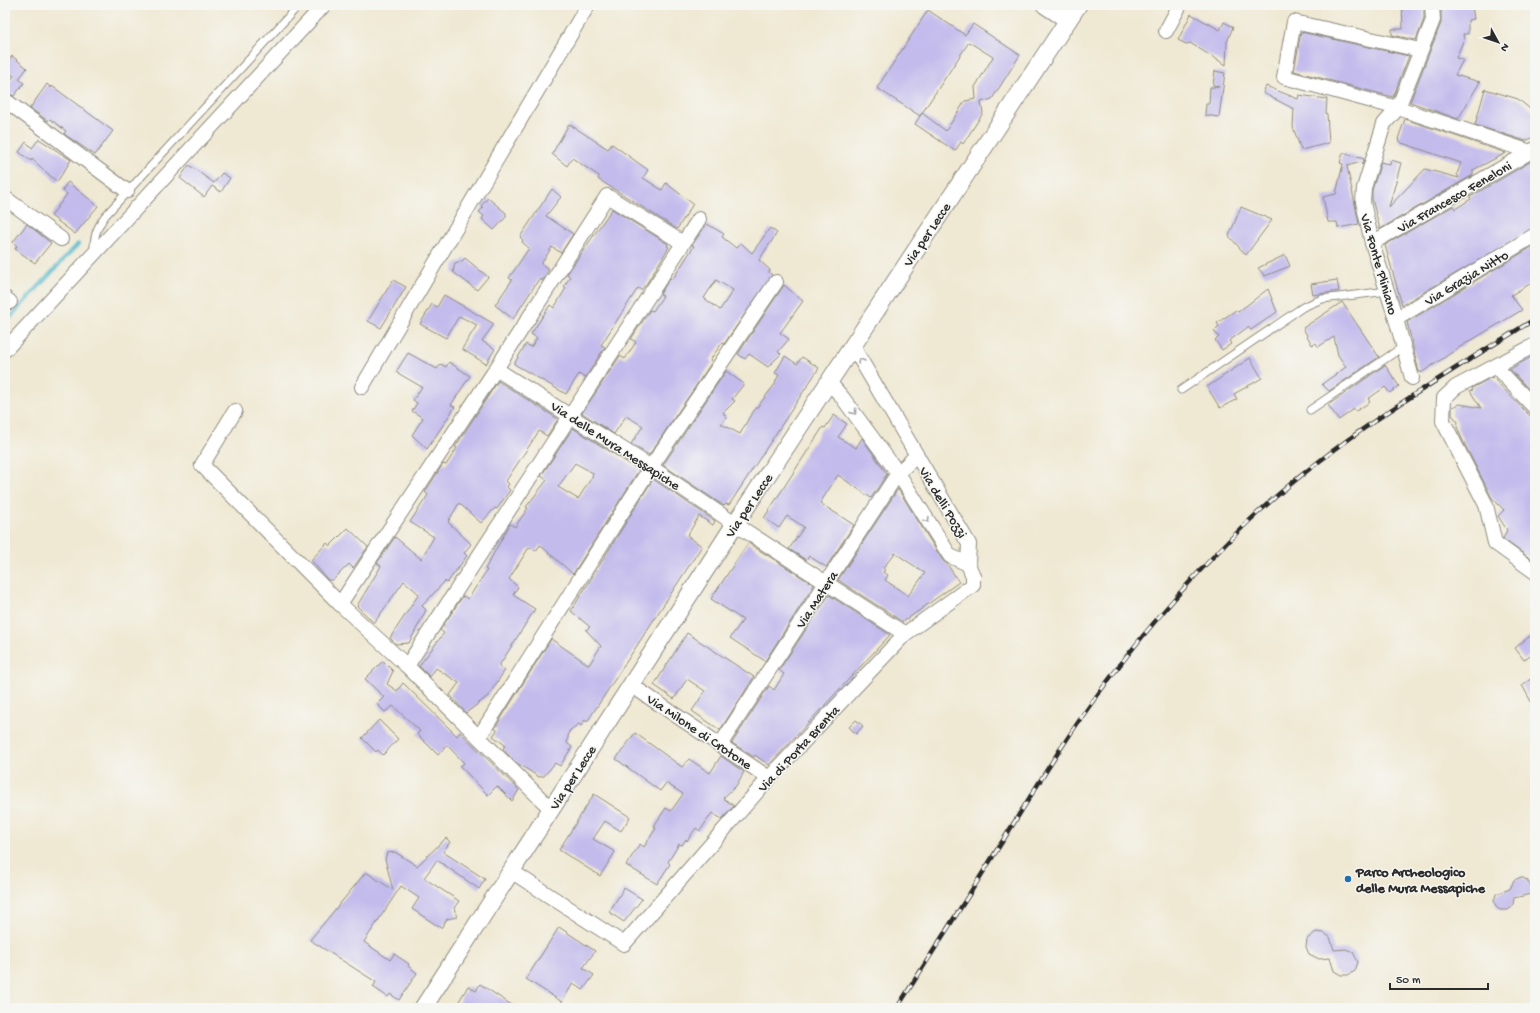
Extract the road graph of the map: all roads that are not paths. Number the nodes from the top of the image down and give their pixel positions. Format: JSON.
{"nodes":[{"id":1,"x":299,"y":5,"type":"edge"},
{"id":2,"x":324,"y":5,"type":"edge"},
{"id":3,"x":588,"y":5,"type":"edge"},
{"id":4,"x":1045,"y":5,"type":"edge"},
{"id":5,"x":1078,"y":5,"type":"edge"},
{"id":6,"x":1180,"y":5,"type":"edge"},
{"id":7,"x":1432,"y":5,"type":"edge"},
{"id":8,"x":1068,"y":20,"type":"junction"},
{"id":9,"x":1166,"y":31,"type":"dead end"},
{"id":10,"x":1420,"y":50,"type":"junction"},
{"id":11,"x":5,"y":100,"type":"edge"},
{"id":12,"x":1398,"y":108,"type":"junction"},
{"id":13,"x":1533,"y":150,"type":"edge"},
{"id":14,"x":127,"y":191,"type":"junction"},
{"id":15,"x":5,"y":198,"type":"edge"},
{"id":16,"x":699,"y":219,"type":"dead end"},
{"id":17,"x":1535,"y":235,"type":"edge"},
{"id":18,"x":61,"y":239,"type":"dead end"},
{"id":19,"x":683,"y":243,"type":"junction"},
{"id":20,"x":1372,"y":243,"type":"junction"},
{"id":21,"x":94,"y":254,"type":"junction"},
{"id":22,"x":776,"y":282,"type":"dead end"},
{"id":23,"x":1388,"y":291,"type":"junction"},
{"id":24,"x":1396,"y":319,"type":"junction"},
{"id":25,"x":852,"y":345,"type":"junction"},
{"id":26,"x":1535,"y":345,"type":"edge"},
{"id":27,"x":1404,"y":346,"type":"junction"},
{"id":28,"x":5,"y":350,"type":"edge"},
{"id":29,"x":1496,"y":367,"type":"junction"},
{"id":30,"x":496,"y":369,"type":"junction"},
{"id":31,"x":1412,"y":378,"type":"dead end"},
{"id":32,"x":829,"y":382,"type":"junction"},
{"id":33,"x":362,"y":387,"type":"dead end"},
{"id":34,"x":1181,"y":390,"type":"dead end"},
{"id":35,"x":1535,"y":408,"type":"edge"},
{"id":36,"x":1310,"y":410,"type":"dead end"},
{"id":37,"x":235,"y":411,"type":"dead end"},
{"id":38,"x":570,"y":416,"type":"junction"},
{"id":39,"x":916,"y":456,"type":"junction"},
{"id":40,"x":651,"y":467,"type":"junction"},
{"id":41,"x":898,"y":473,"type":"junction"},
{"id":42,"x":735,"y":524,"type":"junction"},
{"id":43,"x":968,"y":564,"type":"junction"},
{"id":44,"x":1535,"y":572,"type":"edge"},
{"id":45,"x":827,"y":582,"type":"junction"},
{"id":46,"x":340,"y":604,"type":"junction"},
{"id":47,"x":905,"y":634,"type":"junction"},
{"id":48,"x":407,"y":666,"type":"junction"},
{"id":49,"x":630,"y":684,"type":"junction"},
{"id":50,"x":479,"y":737,"type":"junction"},
{"id":51,"x":720,"y":745,"type":"junction"},
{"id":52,"x":769,"y":778,"type":"junction"},
{"id":53,"x":551,"y":809,"type":"junction"},
{"id":54,"x":511,"y":871,"type":"junction"},
{"id":55,"x":423,"y":1008,"type":"edge"}],
"edges":[{"from":1,"to":14,"type":"lane"},
{"from":2,"to":21,"type":"street"},
{"from":3,"to":33,"type":"street"},
{"from":4,"to":8,"type":"street"},
{"from":5,"to":8,"type":"street","name":"Via per Lecce"},
{"from":6,"to":9,"type":"street"},
{"from":7,"to":10,"type":"street","name":"Via Fonte Pliniano"},
{"from":8,"to":25,"type":"street","name":"Via per Lecce"},
{"from":10,"to":12,"type":"street","name":"Via Fonte Pliniano"},
{"from":10,"to":12,"type":"street"},
{"from":11,"to":14,"type":"street"},
{"from":12,"to":13,"type":"street"},
{"from":12,"to":20,"type":"street","name":"Via Fonte Pliniano"},
{"from":13,"to":20,"type":"street","name":"Via Francesco Feneloni"},
{"from":14,"to":21,"type":"lane"},
{"from":15,"to":18,"type":"street"},
{"from":16,"to":19,"type":"street"},
{"from":17,"to":24,"type":"street","name":"Via Grazia Nitto"},
{"from":19,"to":30,"type":"street"},
{"from":19,"to":38,"type":"street"},
{"from":20,"to":23,"type":"street","name":"Via Fonte Pliniano"},
{"from":21,"to":28,"type":"street"},
{"from":22,"to":40,"type":"street"},
{"from":23,"to":24,"type":"street","name":"Via Fonte Pliniano"},
{"from":23,"to":34,"type":"lane"},
{"from":24,"to":27,"type":"street","name":"Via Fonte Pliniano"},
{"from":25,"to":32,"type":"street","name":"Via per Lecce"},
{"from":39,"to":25,"type":"street","name":"Via delli Pozzi","one_way":true},
{"from":26,"to":29,"type":"street"},
{"from":27,"to":31,"type":"street","name":"Via Fonte Pliniano"},
{"from":27,"to":36,"type":"lane"},
{"from":29,"to":35,"type":"street"},
{"from":29,"to":44,"type":"street"},
{"from":30,"to":38,"type":"street","name":"Via delle Mura Messapiche"},
{"from":30,"to":46,"type":"street"},
{"from":32,"to":41,"type":"street","name":"Via delli Pozzi","one_way":true},
{"from":32,"to":42,"type":"street","name":"Via per Lecce"},
{"from":37,"to":46,"type":"street"},
{"from":38,"to":40,"type":"street","name":"Via delle Mura Messapiche"},
{"from":38,"to":48,"type":"street"},
{"from":39,"to":41,"type":"street","name":"Via Matera"},
{"from":39,"to":43,"type":"street","name":"Via delli Pozzi"},
{"from":40,"to":42,"type":"street","name":"Via delle Mura Messapiche"},
{"from":40,"to":50,"type":"street"},
{"from":41,"to":43,"type":"street","name":"Via delli Pozzi","one_way":true},
{"from":41,"to":45,"type":"street","name":"Via Matera"},
{"from":42,"to":45,"type":"street","name":"Via delle Mura Messapiche"},
{"from":42,"to":49,"type":"street","name":"Via per Lecce"},
{"from":43,"to":47,"type":"street","name":"Via di Porta Brenta"},
{"from":45,"to":47,"type":"street","name":"Via delle Mura Messapiche"},
{"from":45,"to":51,"type":"street","name":"Via Matera"},
{"from":46,"to":48,"type":"street"},
{"from":47,"to":52,"type":"street","name":"Via di Porta Brenta"},
{"from":48,"to":50,"type":"street"},
{"from":49,"to":51,"type":"street","name":"Via Milone di Crotone"},
{"from":49,"to":53,"type":"street","name":"Via per Lecce"},
{"from":50,"to":53,"type":"street"},
{"from":51,"to":52,"type":"street","name":"Via Milone di Crotone"},
{"from":52,"to":54,"type":"street","name":"Via di Porta Brenta"},
{"from":53,"to":54,"type":"street","name":"Via per Lecce"},
{"from":54,"to":55,"type":"street","name":"Via per Lecce"}]}
